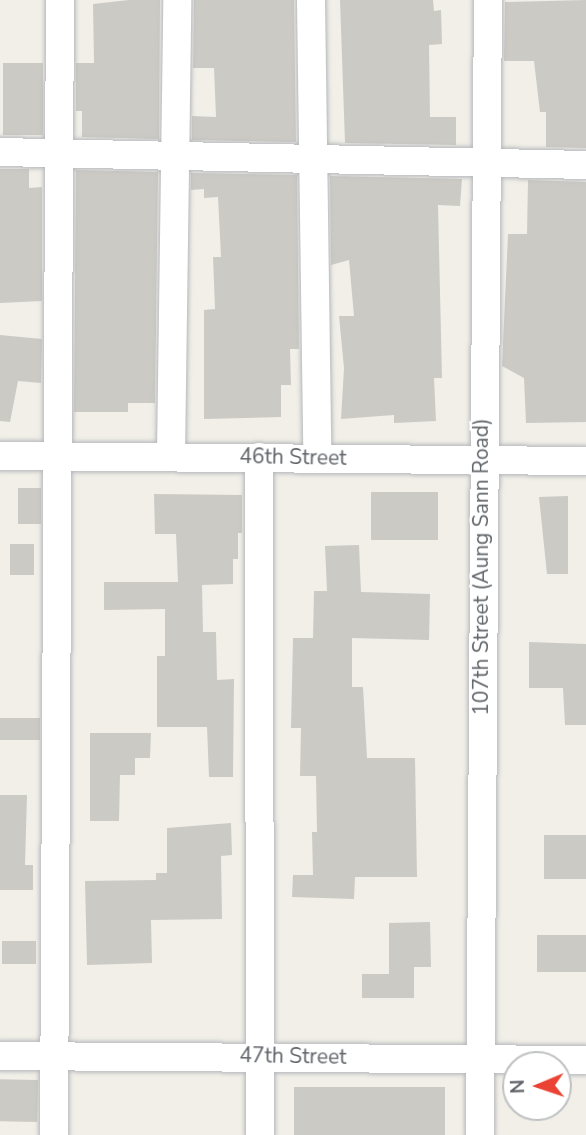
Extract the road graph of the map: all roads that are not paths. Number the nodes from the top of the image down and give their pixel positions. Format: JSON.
{"nodes":[{"id":1,"x":60,"y":0,"type":"edge"},
{"id":2,"x":177,"y":0,"type":"edge"},
{"id":3,"x":311,"y":0,"type":"edge"},
{"id":4,"x":488,"y":0,"type":"edge"},
{"id":5,"x":0,"y":152,"type":"edge"},
{"id":6,"x":58,"y":152,"type":"junction"},
{"id":7,"x":173,"y":156,"type":"junction"},
{"id":8,"x":314,"y":159,"type":"junction"},
{"id":9,"x":586,"y":165,"type":"edge"},
{"id":10,"x":485,"y":166,"type":"junction"},
{"id":11,"x":0,"y":456,"type":"edge"},
{"id":12,"x":171,"y":456,"type":"junction"},
{"id":13,"x":55,"y":457,"type":"junction"},
{"id":14,"x":259,"y":457,"type":"junction"},
{"id":15,"x":317,"y":457,"type":"junction"},
{"id":16,"x":481,"y":459,"type":"junction"},
{"id":17,"x":586,"y":461,"type":"edge"},
{"id":18,"x":0,"y":1056,"type":"edge"},
{"id":19,"x":261,"y":1056,"type":"junction"},
{"id":20,"x":54,"y":1057,"type":"junction"},
{"id":21,"x":480,"y":1059,"type":"junction"},
{"id":22,"x":586,"y":1060,"type":"edge"},
{"id":23,"x":54,"y":1135,"type":"edge"},
{"id":24,"x":260,"y":1135,"type":"edge"},
{"id":25,"x":480,"y":1135,"type":"edge"}],
"edges":[{"from":1,"to":6,"type":"street"},
{"from":2,"to":7,"type":"street"},
{"from":3,"to":8,"type":"street"},
{"from":4,"to":10,"type":"street","name":"107th Street (Aung Sann Road)"},
{"from":5,"to":6,"type":"street"},
{"from":6,"to":7,"type":"street"},
{"from":6,"to":13,"type":"street"},
{"from":7,"to":8,"type":"street"},
{"from":7,"to":12,"type":"street"},
{"from":8,"to":10,"type":"street"},
{"from":8,"to":15,"type":"street"},
{"from":9,"to":10,"type":"street"},
{"from":10,"to":16,"type":"street","name":"107th Street (Aung Sann Road)"},
{"from":11,"to":13,"type":"street","name":"46th Street"},
{"from":12,"to":13,"type":"street","name":"46th Street"},
{"from":12,"to":14,"type":"street","name":"46th Street"},
{"from":13,"to":20,"type":"street"},
{"from":14,"to":15,"type":"street","name":"46th Street"},
{"from":14,"to":19,"type":"street"},
{"from":15,"to":16,"type":"street","name":"46th Street"},
{"from":16,"to":17,"type":"street","name":"46th Street"},
{"from":16,"to":21,"type":"street","name":"107th Street (Aung Sann Road)"},
{"from":18,"to":20,"type":"street","name":"47th Street"},
{"from":19,"to":20,"type":"street","name":"47th Street"},
{"from":19,"to":21,"type":"street","name":"47th Street"},
{"from":19,"to":24,"type":"street"},
{"from":20,"to":23,"type":"street"},
{"from":21,"to":22,"type":"street","name":"47th Street"},
{"from":21,"to":25,"type":"street","name":"107th Street (Aung Sann Road)"}]}
